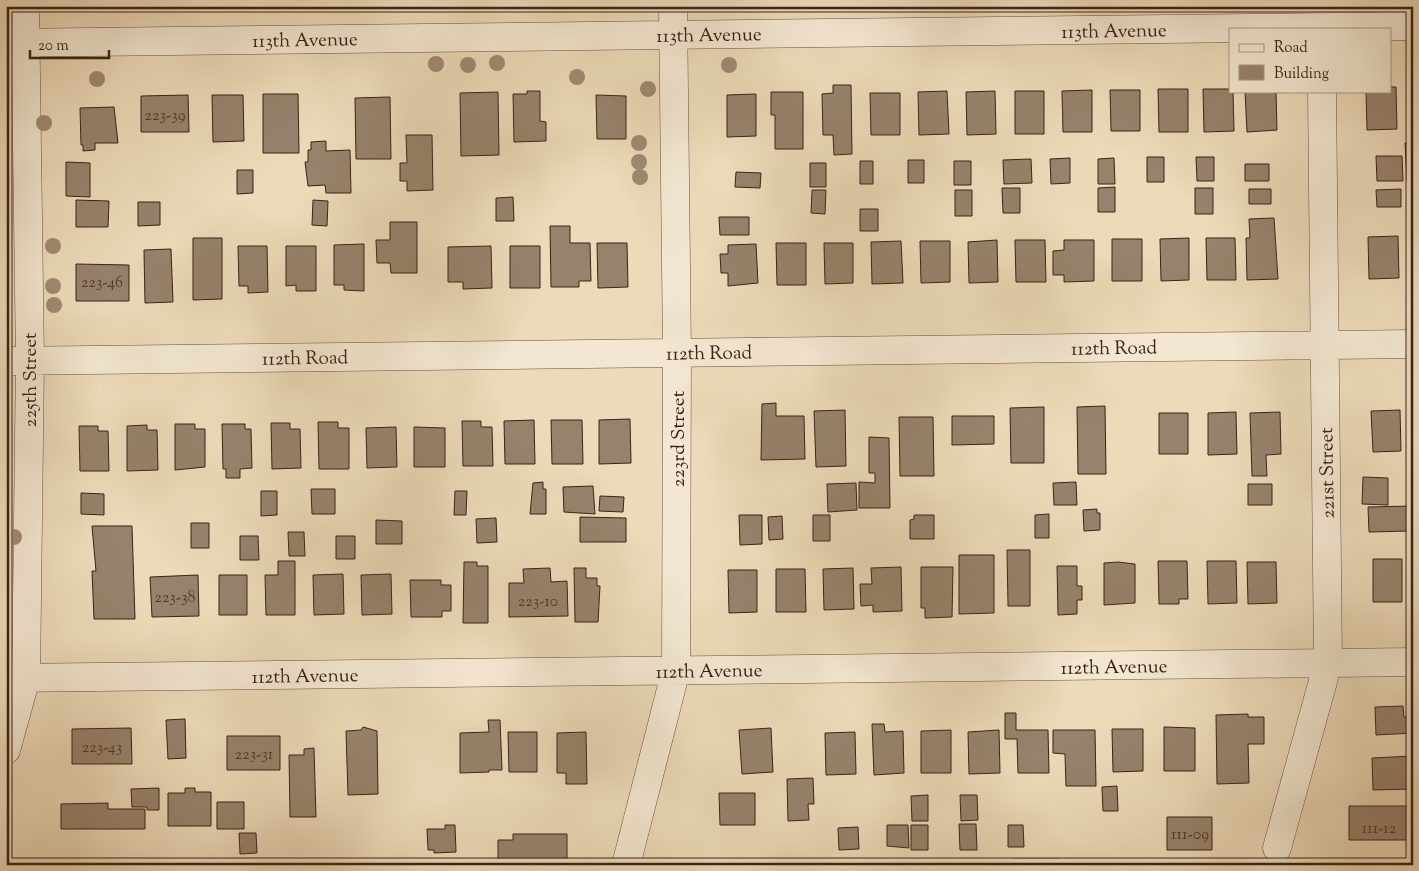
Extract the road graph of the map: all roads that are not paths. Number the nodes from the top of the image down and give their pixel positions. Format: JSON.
{"nodes":[{"id":1,"x":26,"y":6,"type":"edge"},
{"id":2,"x":673,"y":6,"type":"edge"},
{"id":3,"x":1321,"y":21,"type":"edge"},
{"id":4,"x":1413,"y":26,"type":"edge"},
{"id":5,"x":674,"y":35,"type":"junction"},
{"id":6,"x":16,"y":42,"type":"edge"},
{"id":7,"x":1322,"y":92,"type":"edge"},
{"id":8,"x":1413,"y":344,"type":"edge"},
{"id":9,"x":1324,"y":345,"type":"junction"},
{"id":10,"x":677,"y":352,"type":"junction"},
{"id":11,"x":18,"y":360,"type":"edge"},
{"id":12,"x":1413,"y":662,"type":"edge"},
{"id":13,"x":1328,"y":663,"type":"junction"},
{"id":14,"x":676,"y":670,"type":"junction"},
{"id":15,"x":16,"y":678,"type":"edge"},
{"id":16,"x":6,"y":750,"type":"edge"},
{"id":17,"x":1277,"y":848,"type":"dead end"},
{"id":18,"x":626,"y":865,"type":"edge"}],
"edges":[{"from":1,"to":6,"type":"street","name":"225th Street"},
{"from":2,"to":5,"type":"street","name":"223rd Street"},
{"from":3,"to":4,"type":"street","name":"113th Avenue"},
{"from":3,"to":5,"type":"street","name":"113th Avenue"},
{"from":5,"to":6,"type":"street","name":"113th Avenue"},
{"from":5,"to":10,"type":"street","name":"223rd Street"},
{"from":6,"to":11,"type":"street","name":"225th Street"},
{"from":7,"to":9,"type":"street","name":"221st Street"},
{"from":8,"to":9,"type":"street","name":"112th Road"},
{"from":9,"to":10,"type":"street","name":"112th Road"},
{"from":9,"to":13,"type":"street","name":"221st Street"},
{"from":10,"to":11,"type":"street","name":"112th Road"},
{"from":10,"to":14,"type":"street","name":"223rd Street"},
{"from":11,"to":15,"type":"street","name":"225th Street"},
{"from":12,"to":13,"type":"street","name":"112th Avenue"},
{"from":13,"to":14,"type":"street","name":"112th Avenue"},
{"from":13,"to":17,"type":"street","name":"221st Street"},
{"from":14,"to":15,"type":"street","name":"112th Avenue"},
{"from":14,"to":18,"type":"street","name":"223rd Street"},
{"from":15,"to":16,"type":"street","name":"225th Street"}]}
